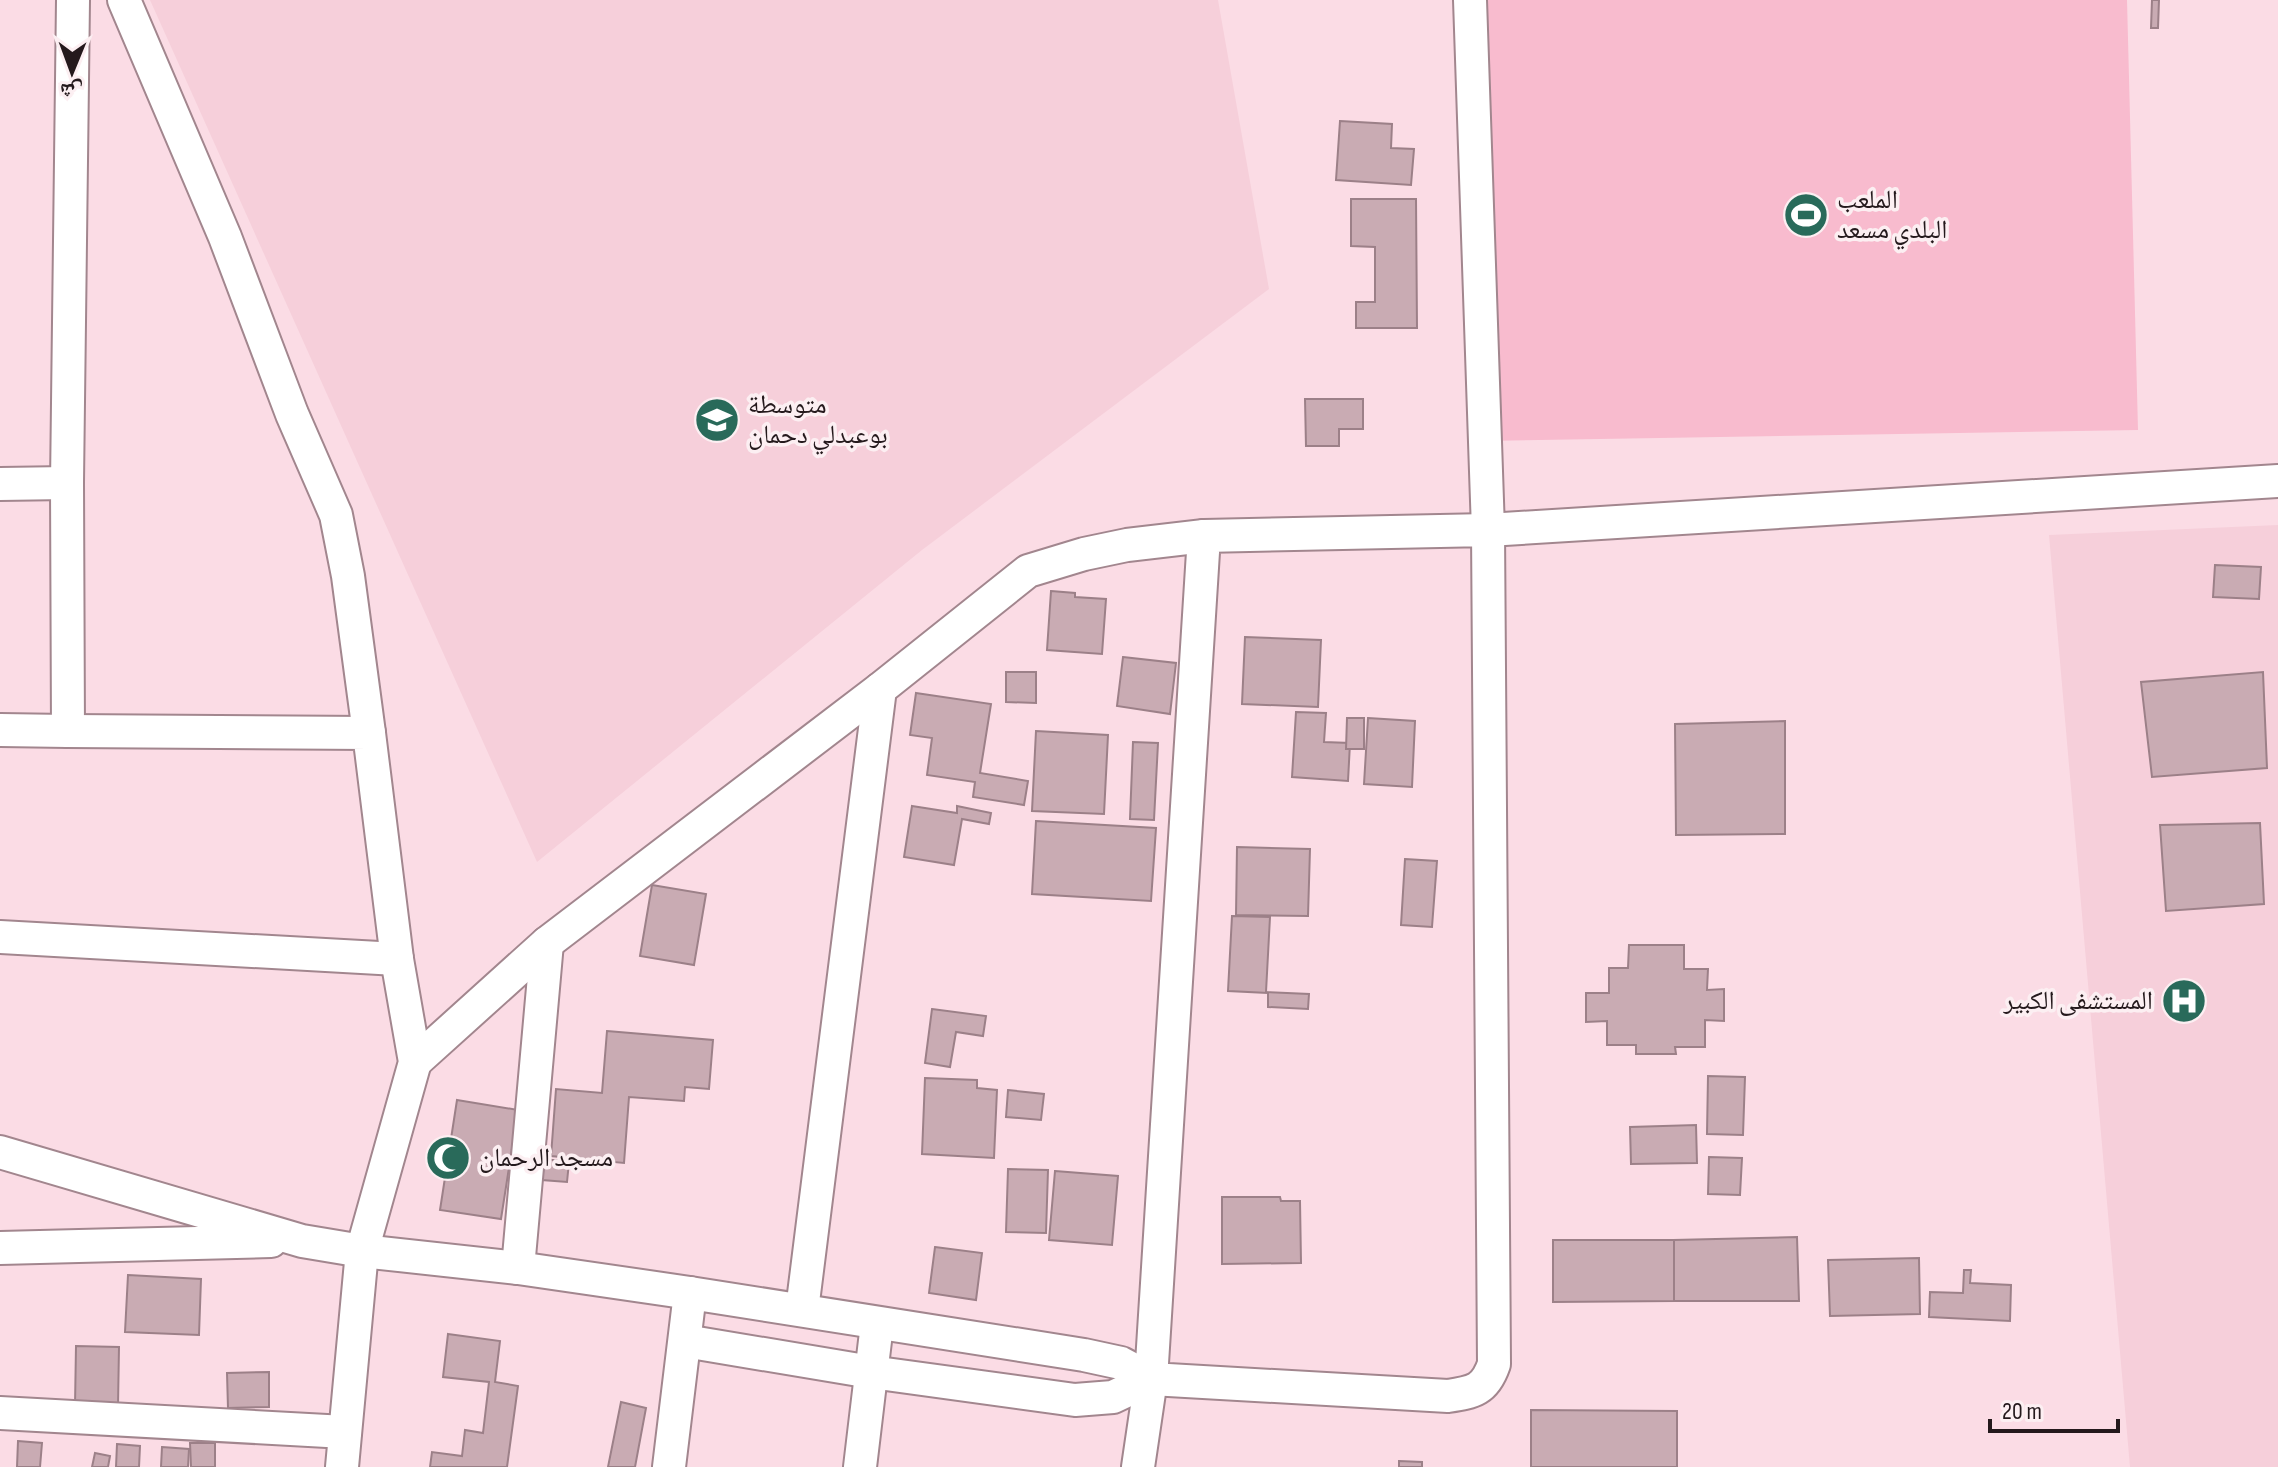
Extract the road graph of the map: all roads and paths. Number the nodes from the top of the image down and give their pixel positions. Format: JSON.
{"nodes":[{"id":1,"x":73,"y":0,"type":"edge"},
{"id":2,"x":124,"y":0,"type":"edge"},
{"id":3,"x":1470,"y":0,"type":"edge"},
{"id":4,"x":2278,"y":481,"type":"edge"},
{"id":5,"x":67,"y":483,"type":"junction"},
{"id":6,"x":0,"y":484,"type":"edge"},
{"id":7,"x":1488,"y":530,"type":"junction"},
{"id":8,"x":1204,"y":536,"type":"junction"},
{"id":9,"x":880,"y":689,"type":"junction"},
{"id":10,"x":0,"y":730,"type":"edge"},
{"id":11,"x":68,"y":731,"type":"junction"},
{"id":12,"x":369,"y":733,"type":"junction"},
{"id":13,"x":0,"y":937,"type":"edge"},
{"id":14,"x":547,"y":943,"type":"junction"},
{"id":15,"x":397,"y":959,"type":"junction"},
{"id":16,"x":415,"y":1062,"type":"junction"},
{"id":17,"x":0,"y":1152,"type":"edge"},
{"id":18,"x":302,"y":1241,"type":"junction"},
{"id":19,"x":0,"y":1248,"type":"edge"},
{"id":20,"x":362,"y":1251,"type":"junction"},
{"id":21,"x":518,"y":1268,"type":"junction"},
{"id":22,"x":690,"y":1293,"type":"junction"},
{"id":23,"x":802,"y":1310,"type":"junction"},
{"id":24,"x":877,"y":1324,"type":"junction"},
{"id":25,"x":685,"y":1341,"type":"junction"},
{"id":26,"x":871,"y":1372,"type":"junction"},
{"id":27,"x":1151,"y":1379,"type":"junction"},
{"id":28,"x":0,"y":1413,"type":"edge"},
{"id":29,"x":345,"y":1432,"type":"junction"},
{"id":30,"x":342,"y":1467,"type":"edge"},
{"id":31,"x":669,"y":1467,"type":"edge"},
{"id":32,"x":860,"y":1467,"type":"edge"},
{"id":33,"x":1138,"y":1467,"type":"edge"}],
"edges":[{"from":1,"to":5,"type":"street"},
{"from":2,"to":12,"type":"street"},
{"from":3,"to":7,"type":"street"},
{"from":4,"to":7,"type":"street"},
{"from":5,"to":6,"type":"street"},
{"from":5,"to":11,"type":"street"},
{"from":7,"to":8,"type":"street"},
{"from":7,"to":27,"type":"street"},
{"from":8,"to":9,"type":"street"},
{"from":8,"to":27,"type":"street"},
{"from":9,"to":14,"type":"street"},
{"from":9,"to":23,"type":"street"},
{"from":10,"to":11,"type":"street"},
{"from":11,"to":12,"type":"street"},
{"from":12,"to":15,"type":"street"},
{"from":13,"to":15,"type":"street"},
{"from":14,"to":16,"type":"street"},
{"from":14,"to":21,"type":"street"},
{"from":15,"to":16,"type":"street"},
{"from":16,"to":20,"type":"street"},
{"from":17,"to":18,"type":"street"},
{"from":18,"to":19,"type":"street"},
{"from":18,"to":20,"type":"street"},
{"from":20,"to":21,"type":"street"},
{"from":20,"to":29,"type":"street"},
{"from":21,"to":22,"type":"street"},
{"from":22,"to":23,"type":"street"},
{"from":22,"to":25,"type":"street"},
{"from":23,"to":24,"type":"street"},
{"from":24,"to":26,"type":"street"},
{"from":24,"to":27,"type":"street"},
{"from":25,"to":26,"type":"street"},
{"from":25,"to":31,"type":"street"},
{"from":26,"to":27,"type":"street"},
{"from":26,"to":32,"type":"street"},
{"from":27,"to":33,"type":"street"},
{"from":28,"to":29,"type":"street"},
{"from":29,"to":30,"type":"street"}]}
